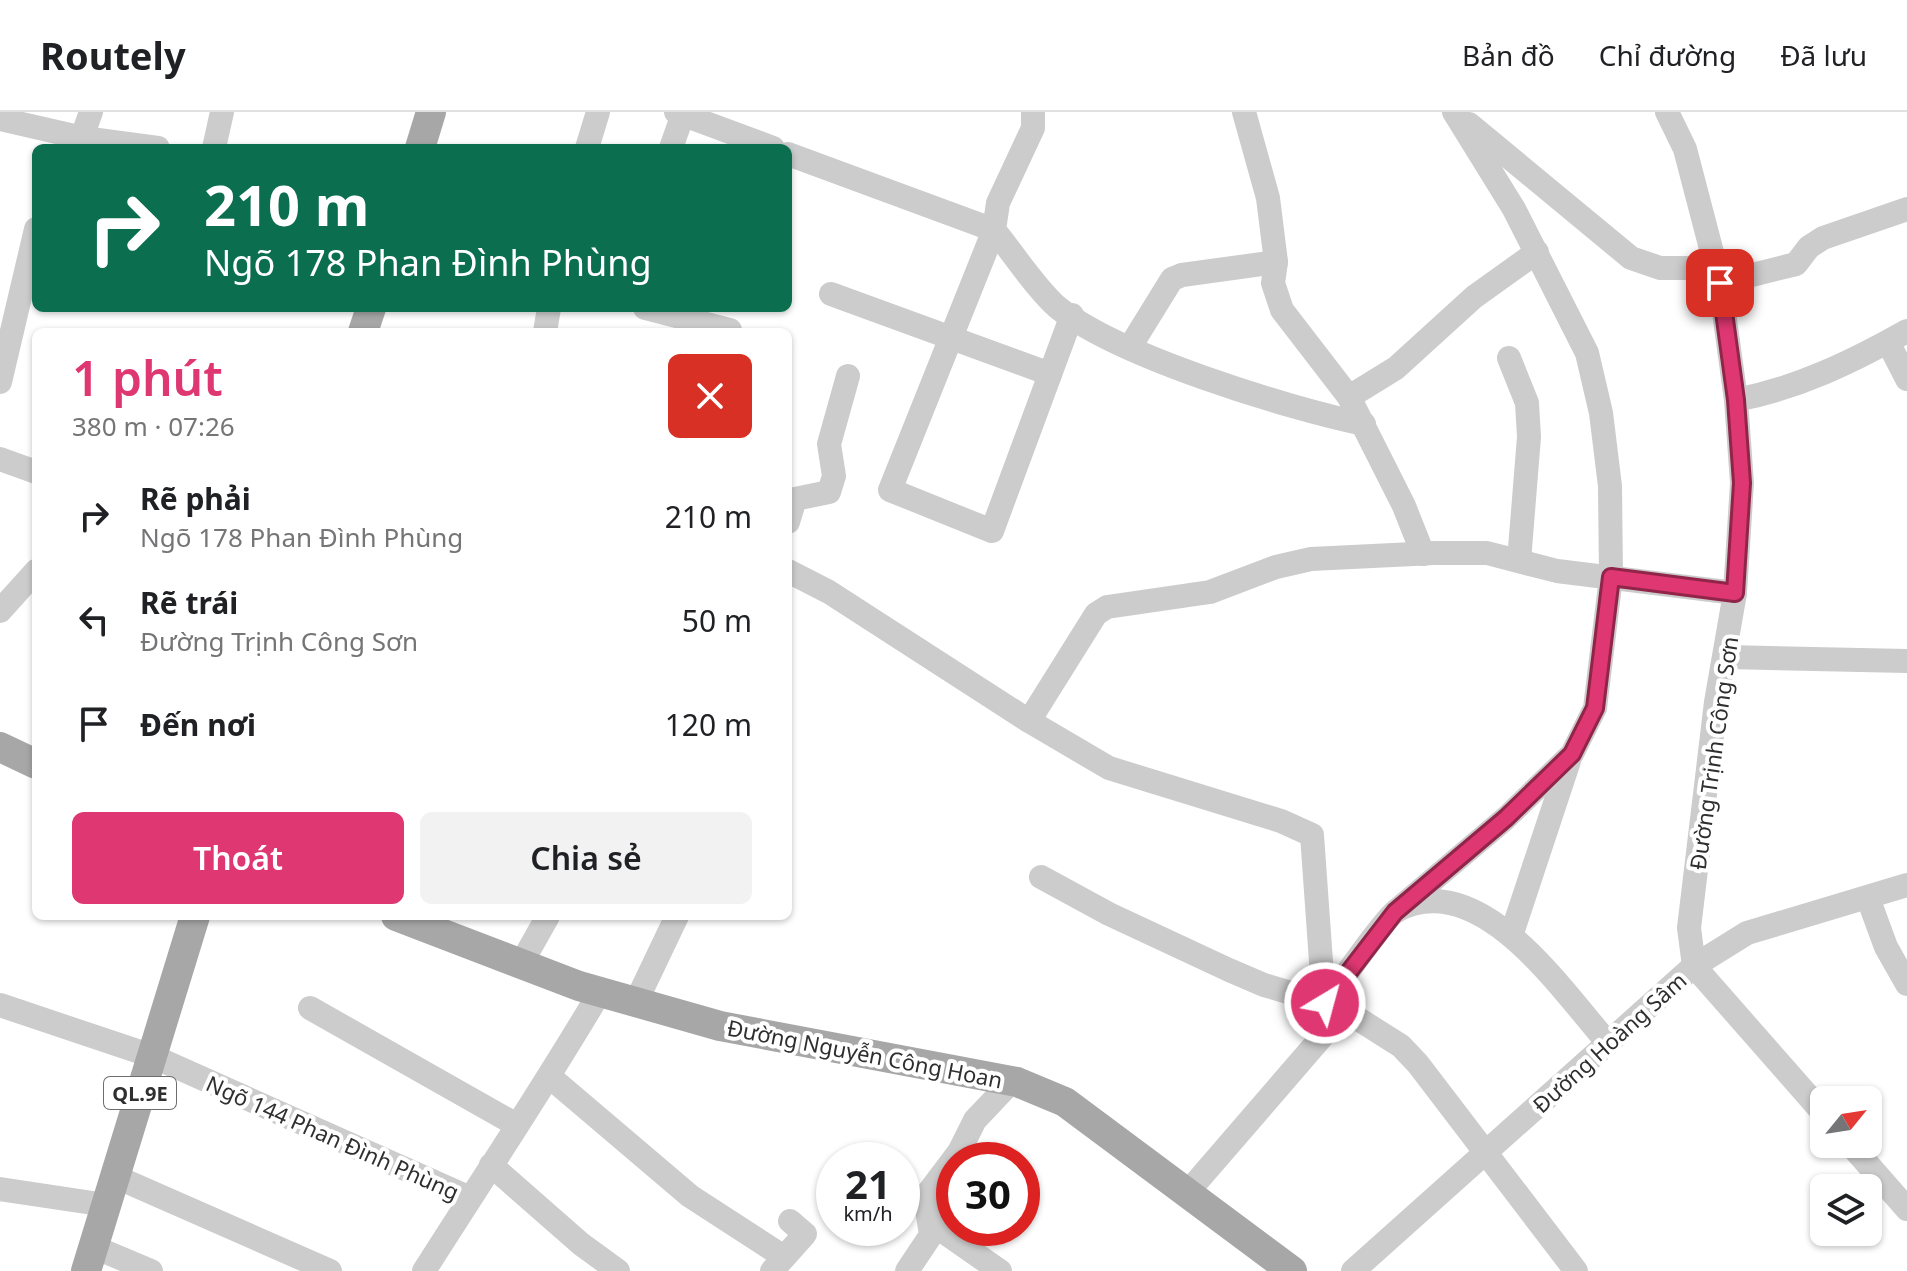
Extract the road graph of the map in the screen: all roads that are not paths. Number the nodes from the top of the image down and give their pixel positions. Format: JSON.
{"nodes":[{"id":1,"x":91,"y":112,"type":"edge"},
{"id":2,"x":222,"y":112,"type":"edge"},
{"id":3,"x":431,"y":112,"type":"edge"},
{"id":4,"x":598,"y":112,"type":"edge"},
{"id":5,"x":1244,"y":112,"type":"edge"},
{"id":6,"x":1455,"y":112,"type":"edge"},
{"id":7,"x":1667,"y":112,"type":"edge"},
{"id":8,"x":679,"y":113,"type":"edge"},
{"id":9,"x":1035,"y":113,"type":"edge"},
{"id":10,"x":0,"y":119,"type":"edge"},
{"id":11,"x":80,"y":143,"type":"edge"},
{"id":12,"x":215,"y":144,"type":"edge"},
{"id":13,"x":421,"y":144,"type":"edge"},
{"id":14,"x":588,"y":144,"type":"edge"},
{"id":15,"x":672,"y":144,"type":"edge"},
{"id":16,"x":762,"y":144,"type":"edge"},
{"id":17,"x":792,"y":155,"type":"edge"},
{"id":18,"x":1907,"y":209,"type":"edge"},
{"id":19,"x":994,"y":230,"type":"junction"},
{"id":20,"x":32,"y":246,"type":"edge"},
{"id":21,"x":1537,"y":252,"type":"junction"},
{"id":22,"x":1276,"y":262,"type":"junction"},
{"id":23,"x":1718,"y":276,"type":"junction"},
{"id":24,"x":831,"y":294,"type":"dead end"},
{"id":25,"x":660,"y":312,"type":"edge"},
{"id":26,"x":1072,"y":315,"type":"junction"},
{"id":27,"x":722,"y":328,"type":"edge"},
{"id":28,"x":1897,"y":336,"type":"edge"},
{"id":29,"x":952,"y":337,"type":"junction"},
{"id":30,"x":1130,"y":347,"type":"junction"},
{"id":31,"x":1509,"y":358,"type":"dead end"},
{"id":32,"x":1050,"y":374,"type":"junction"},
{"id":33,"x":848,"y":376,"type":"dead end"},
{"id":34,"x":1907,"y":379,"type":"edge"},
{"id":35,"x":0,"y":382,"type":"edge"},
{"id":36,"x":1349,"y":397,"type":"junction"},
{"id":37,"x":1736,"y":400,"type":"junction"},
{"id":38,"x":1364,"y":424,"type":"junction"},
{"id":39,"x":0,"y":459,"type":"edge"},
{"id":40,"x":32,"y":471,"type":"edge"},
{"id":41,"x":792,"y":509,"type":"edge"},
{"id":42,"x":1423,"y":554,"type":"junction"},
{"id":43,"x":1519,"y":561,"type":"junction"},
{"id":44,"x":792,"y":573,"type":"edge"},
{"id":45,"x":32,"y":575,"type":"edge"},
{"id":46,"x":1611,"y":577,"type":"junction"},
{"id":47,"x":1735,"y":593,"type":"junction"},
{"id":48,"x":0,"y":611,"type":"edge"},
{"id":49,"x":1727,"y":657,"type":"junction"},
{"id":50,"x":1907,"y":661,"type":"edge"},
{"id":51,"x":1029,"y":721,"type":"junction"},
{"id":52,"x":0,"y":747,"type":"edge"},
{"id":53,"x":1572,"y":754,"type":"junction"},
{"id":54,"x":32,"y":762,"type":"edge"},
{"id":55,"x":1041,"y":877,"type":"dead end"},
{"id":56,"x":1907,"y":885,"type":"edge"},
{"id":57,"x":1868,"y":898,"type":"junction"},
{"id":58,"x":1395,"y":912,"type":"junction"},
{"id":59,"x":194,"y":920,"type":"edge"},
{"id":60,"x":406,"y":920,"type":"edge"},
{"id":61,"x":546,"y":920,"type":"edge"},
{"id":62,"x":675,"y":920,"type":"edge"},
{"id":63,"x":1512,"y":933,"type":"junction"},
{"id":64,"x":521,"y":964,"type":"junction"},
{"id":65,"x":1694,"y":966,"type":"junction"},
{"id":66,"x":1907,"y":984,"type":"edge"},
{"id":67,"x":600,"y":992,"type":"junction"},
{"id":68,"x":636,"y":1002,"type":"junction"},
{"id":69,"x":1325,"y":1003,"type":"junction"},
{"id":70,"x":0,"y":1005,"type":"edge"},
{"id":71,"x":310,"y":1008,"type":"dead end"},
{"id":72,"x":1608,"y":1043,"type":"junction"},
{"id":73,"x":152,"y":1056,"type":"junction"},
{"id":74,"x":550,"y":1077,"type":"junction"},
{"id":75,"x":1012,"y":1081,"type":"junction"},
{"id":76,"x":1810,"y":1098,"type":"edge"},
{"id":77,"x":515,"y":1124,"type":"junction"},
{"id":78,"x":1484,"y":1153,"type":"junction"},
{"id":79,"x":1864,"y":1158,"type":"edge"},
{"id":80,"x":491,"y":1165,"type":"junction"},
{"id":81,"x":114,"y":1176,"type":"junction"},
{"id":82,"x":0,"y":1189,"type":"edge"},
{"id":83,"x":1187,"y":1193,"type":"junction"},
{"id":84,"x":470,"y":1198,"type":"junction"},
{"id":85,"x":1903,"y":1198,"type":"edge"},
{"id":86,"x":106,"y":1205,"type":"junction"},
{"id":87,"x":790,"y":1221,"type":"dead end"},
{"id":88,"x":931,"y":1223,"type":"junction"},
{"id":89,"x":90,"y":1259,"type":"edge"},
{"id":90,"x":778,"y":1264,"type":"edge"},
{"id":91,"x":605,"y":1267,"type":"edge"},
{"id":92,"x":151,"y":1271,"type":"edge"},
{"id":93,"x":330,"y":1271,"type":"edge"},
{"id":94,"x":424,"y":1271,"type":"edge"},
{"id":95,"x":907,"y":1271,"type":"edge"},
{"id":96,"x":1000,"y":1271,"type":"edge"},
{"id":97,"x":1292,"y":1271,"type":"edge"},
{"id":98,"x":1353,"y":1271,"type":"edge"},
{"id":99,"x":1576,"y":1271,"type":"edge"}],
"edges":[{"from":1,"to":11,"type":"street"},
{"from":2,"to":12,"type":"street"},
{"from":3,"to":13,"type":"main road"},
{"from":4,"to":14,"type":"street"},
{"from":5,"to":22,"type":"street"},
{"from":6,"to":21,"type":"street"},
{"from":6,"to":23,"type":"street"},
{"from":7,"to":23,"type":"street","name":"Đường Trịnh Công Sơn"},
{"from":8,"to":15,"type":"street"},
{"from":8,"to":16,"type":"street"},
{"from":9,"to":19,"type":"street"},
{"from":10,"to":11,"type":"street"},
{"from":17,"to":19,"type":"street"},
{"from":18,"to":23,"type":"street"},
{"from":19,"to":26,"type":"street"},
{"from":19,"to":29,"type":"street"},
{"from":20,"to":35,"type":"street"},
{"from":21,"to":36,"type":"street"},
{"from":21,"to":46,"type":"street"},
{"from":22,"to":30,"type":"street"},
{"from":22,"to":36,"type":"street"},
{"from":23,"to":37,"type":"street","name":"Đường Trịnh Công Sơn"},
{"from":24,"to":29,"type":"street"},
{"from":25,"to":27,"type":"street"},
{"from":26,"to":30,"type":"street"},
{"from":26,"to":32,"type":"street"},
{"from":28,"to":34,"type":"street"},
{"from":28,"to":37,"type":"street"},
{"from":29,"to":32,"type":"street"},
{"from":29,"to":32,"type":"street"},
{"from":30,"to":38,"type":"street"},
{"from":31,"to":43,"type":"street"},
{"from":33,"to":41,"type":"street"},
{"from":36,"to":38,"type":"street"},
{"from":37,"to":47,"type":"street","name":"Đường Trịnh Công Sơn"},
{"from":38,"to":42,"type":"street"},
{"from":39,"to":40,"type":"street"},
{"from":42,"to":43,"type":"street"},
{"from":42,"to":51,"type":"street"},
{"from":43,"to":46,"type":"street"},
{"from":44,"to":51,"type":"street"},
{"from":45,"to":48,"type":"street"},
{"from":46,"to":47,"type":"street"},
{"from":46,"to":53,"type":"street"},
{"from":47,"to":49,"type":"street","name":"Đường Trịnh Công Sơn"},
{"from":49,"to":50,"type":"street"},
{"from":49,"to":65,"type":"street","name":"Đường Trịnh Công Sơn"},
{"from":51,"to":69,"type":"street"},
{"from":52,"to":54,"type":"main road"},
{"from":53,"to":58,"type":"street"},
{"from":53,"to":63,"type":"street"},
{"from":55,"to":69,"type":"street"},
{"from":56,"to":57,"type":"street","name":"Đường Hoàng Sâm"},
{"from":57,"to":65,"type":"street","name":"Đường Hoàng Sâm"},
{"from":57,"to":66,"type":"street"},
{"from":58,"to":63,"type":"street"},
{"from":58,"to":69,"type":"street"},
{"from":59,"to":73,"type":"main road","number":"QL.9E"},
{"from":60,"to":64,"type":"main road","name":"Đường Nguyễn Công Hoan"},
{"from":61,"to":64,"type":"street"},
{"from":62,"to":68,"type":"street"},
{"from":63,"to":72,"type":"street"},
{"from":64,"to":67,"type":"main road","name":"Đường Nguyễn Công Hoan"},
{"from":65,"to":72,"type":"street","name":"Đường Hoàng Sâm"},
{"from":65,"to":76,"type":"street"},
{"from":67,"to":68,"type":"main road","name":"Đường Nguyễn Công Hoan"},
{"from":67,"to":74,"type":"street"},
{"from":68,"to":75,"type":"main road","name":"Đường Nguyễn Công Hoan"},
{"from":69,"to":78,"type":"street"},
{"from":69,"to":83,"type":"street"},
{"from":70,"to":73,"type":"street","name":"Ngõ 144 Phan Đình Phùng"},
{"from":71,"to":77,"type":"street"},
{"from":72,"to":78,"type":"street","name":"Đường Hoàng Sâm"},
{"from":73,"to":81,"type":"main road","number":"QL.9E"},
{"from":73,"to":84,"type":"street","name":"Ngõ 144 Phan Đình Phùng"},
{"from":74,"to":77,"type":"street"},
{"from":74,"to":90,"type":"street"},
{"from":75,"to":83,"type":"main road","name":"Đường Nguyễn Công Hoan"},
{"from":75,"to":88,"type":"street"},
{"from":77,"to":80,"type":"street"},
{"from":78,"to":98,"type":"street","name":"Đường Hoàng Sâm"},
{"from":78,"to":99,"type":"street"},
{"from":79,"to":85,"type":"street"},
{"from":80,"to":84,"type":"street"},
{"from":80,"to":91,"type":"street","name":"Ngõ 144 Phan Đình Phùng"},
{"from":81,"to":86,"type":"main road","number":"QL.9E"},
{"from":81,"to":93,"type":"street"},
{"from":82,"to":86,"type":"street"},
{"from":83,"to":97,"type":"main road","name":"Đường Nguyễn Công Hoan"},
{"from":84,"to":94,"type":"street"},
{"from":86,"to":89,"type":"main road","number":"QL.9E"},
{"from":87,"to":90,"type":"street"},
{"from":88,"to":95,"type":"street"},
{"from":88,"to":96,"type":"street"},
{"from":89,"to":92,"type":"street"}]}
